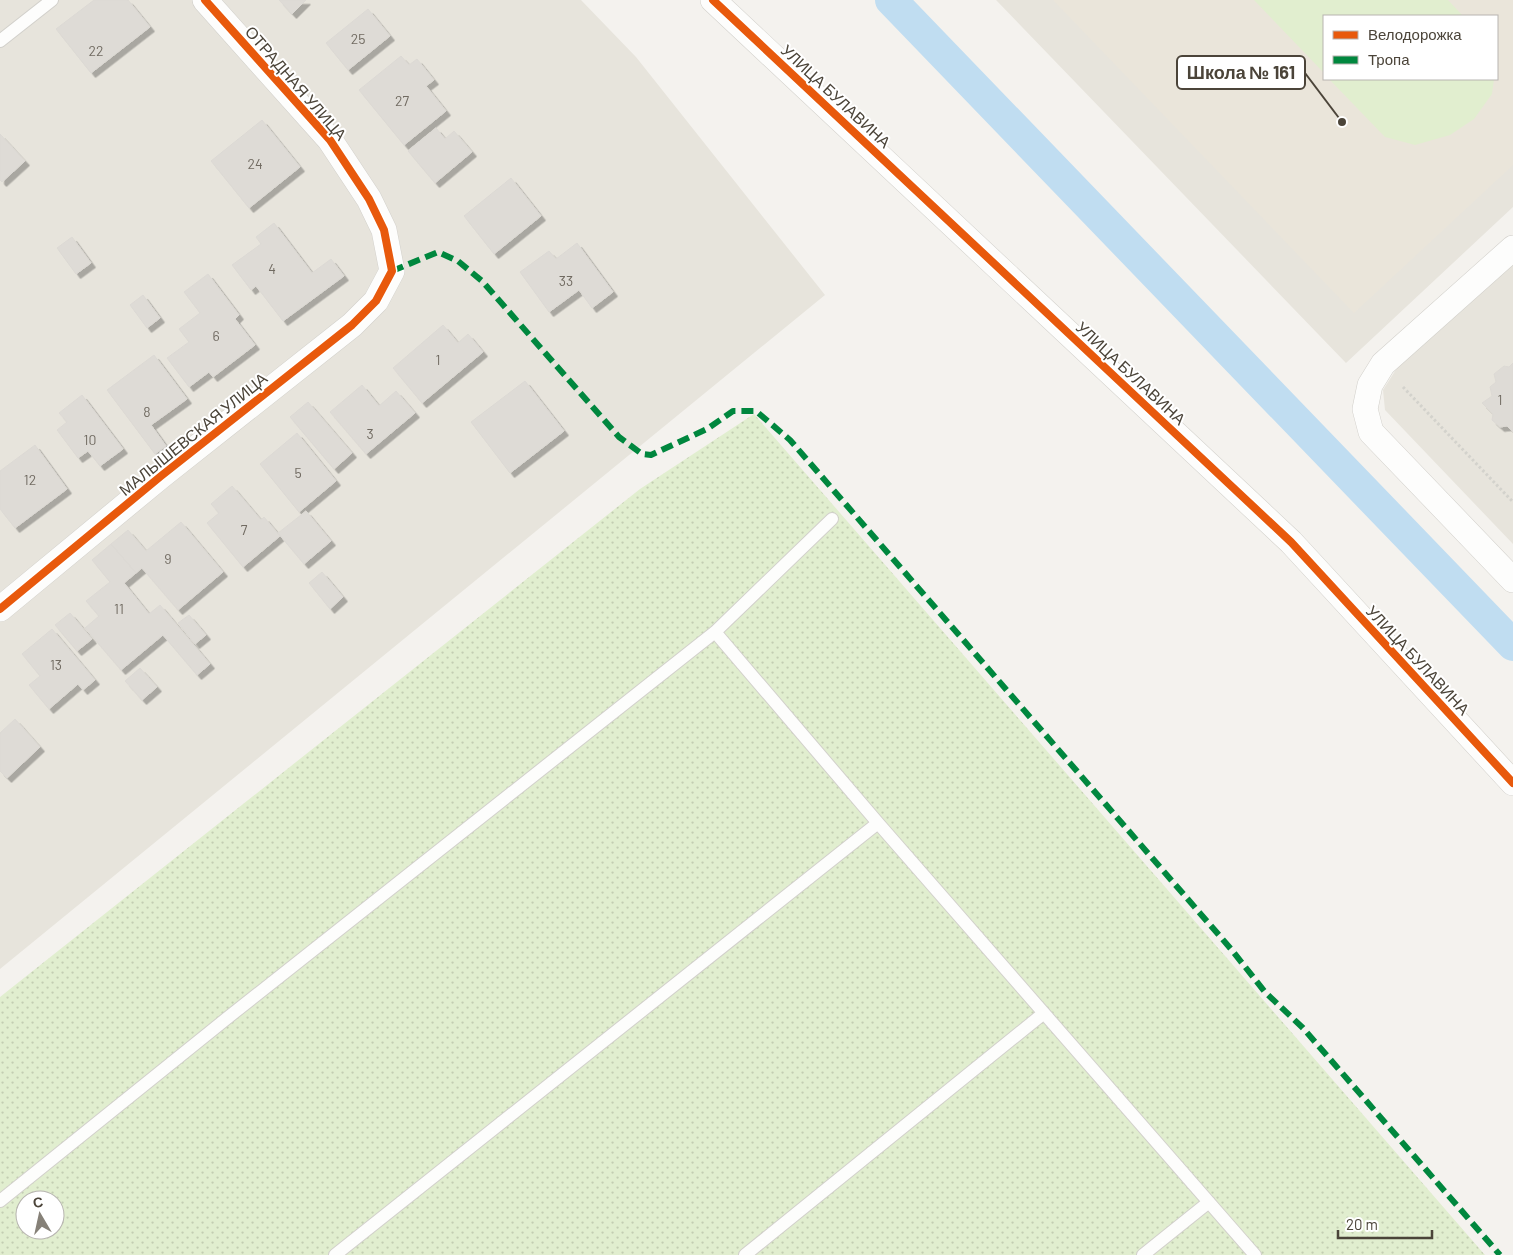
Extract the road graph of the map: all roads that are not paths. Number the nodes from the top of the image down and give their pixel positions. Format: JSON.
{"nodes":[{"id":1,"x":52,"y":0,"type":"edge"},
{"id":2,"x":205,"y":0,"type":"edge"},
{"id":3,"x":713,"y":0,"type":"edge"},
{"id":4,"x":0,"y":41,"type":"edge"},
{"id":5,"x":1513,"y":248,"type":"edge"},
{"id":6,"x":392,"y":271,"type":"joint"},
{"id":7,"x":832,"y":519,"type":"dead end"},
{"id":8,"x":1513,"y":580,"type":"edge"},
{"id":9,"x":0,"y":608,"type":"edge"},
{"id":10,"x":715,"y":632,"type":"junction"},
{"id":11,"x":1513,"y":783,"type":"edge"},
{"id":12,"x":878,"y":823,"type":"junction"},
{"id":13,"x":1044,"y":1013,"type":"junction"},
{"id":14,"x":0,"y":1201,"type":"edge"},
{"id":15,"x":1209,"y":1202,"type":"junction"},
{"id":16,"x":335,"y":1255,"type":"edge"},
{"id":17,"x":745,"y":1255,"type":"edge"},
{"id":18,"x":1143,"y":1255,"type":"edge"},
{"id":19,"x":1255,"y":1255,"type":"edge"}],
"edges":[{"from":1,"to":4,"type":"lane"},
{"from":2,"to":6,"type":"street","name":"ОТРАДНАЯ УЛИЦА"},
{"from":3,"to":11,"type":"street","name":"УЛИЦА БУЛАВИНА"},
{"from":5,"to":8,"type":"street"},
{"from":6,"to":9,"type":"street","name":"МАЛЫШЕВСКАЯ УЛИЦА"},
{"from":7,"to":10,"type":"lane"},
{"from":10,"to":12,"type":"lane"},
{"from":10,"to":14,"type":"lane"},
{"from":12,"to":13,"type":"lane"},
{"from":12,"to":16,"type":"lane"},
{"from":13,"to":15,"type":"lane"},
{"from":13,"to":17,"type":"lane"},
{"from":15,"to":18,"type":"lane"},
{"from":15,"to":19,"type":"lane"}]}
